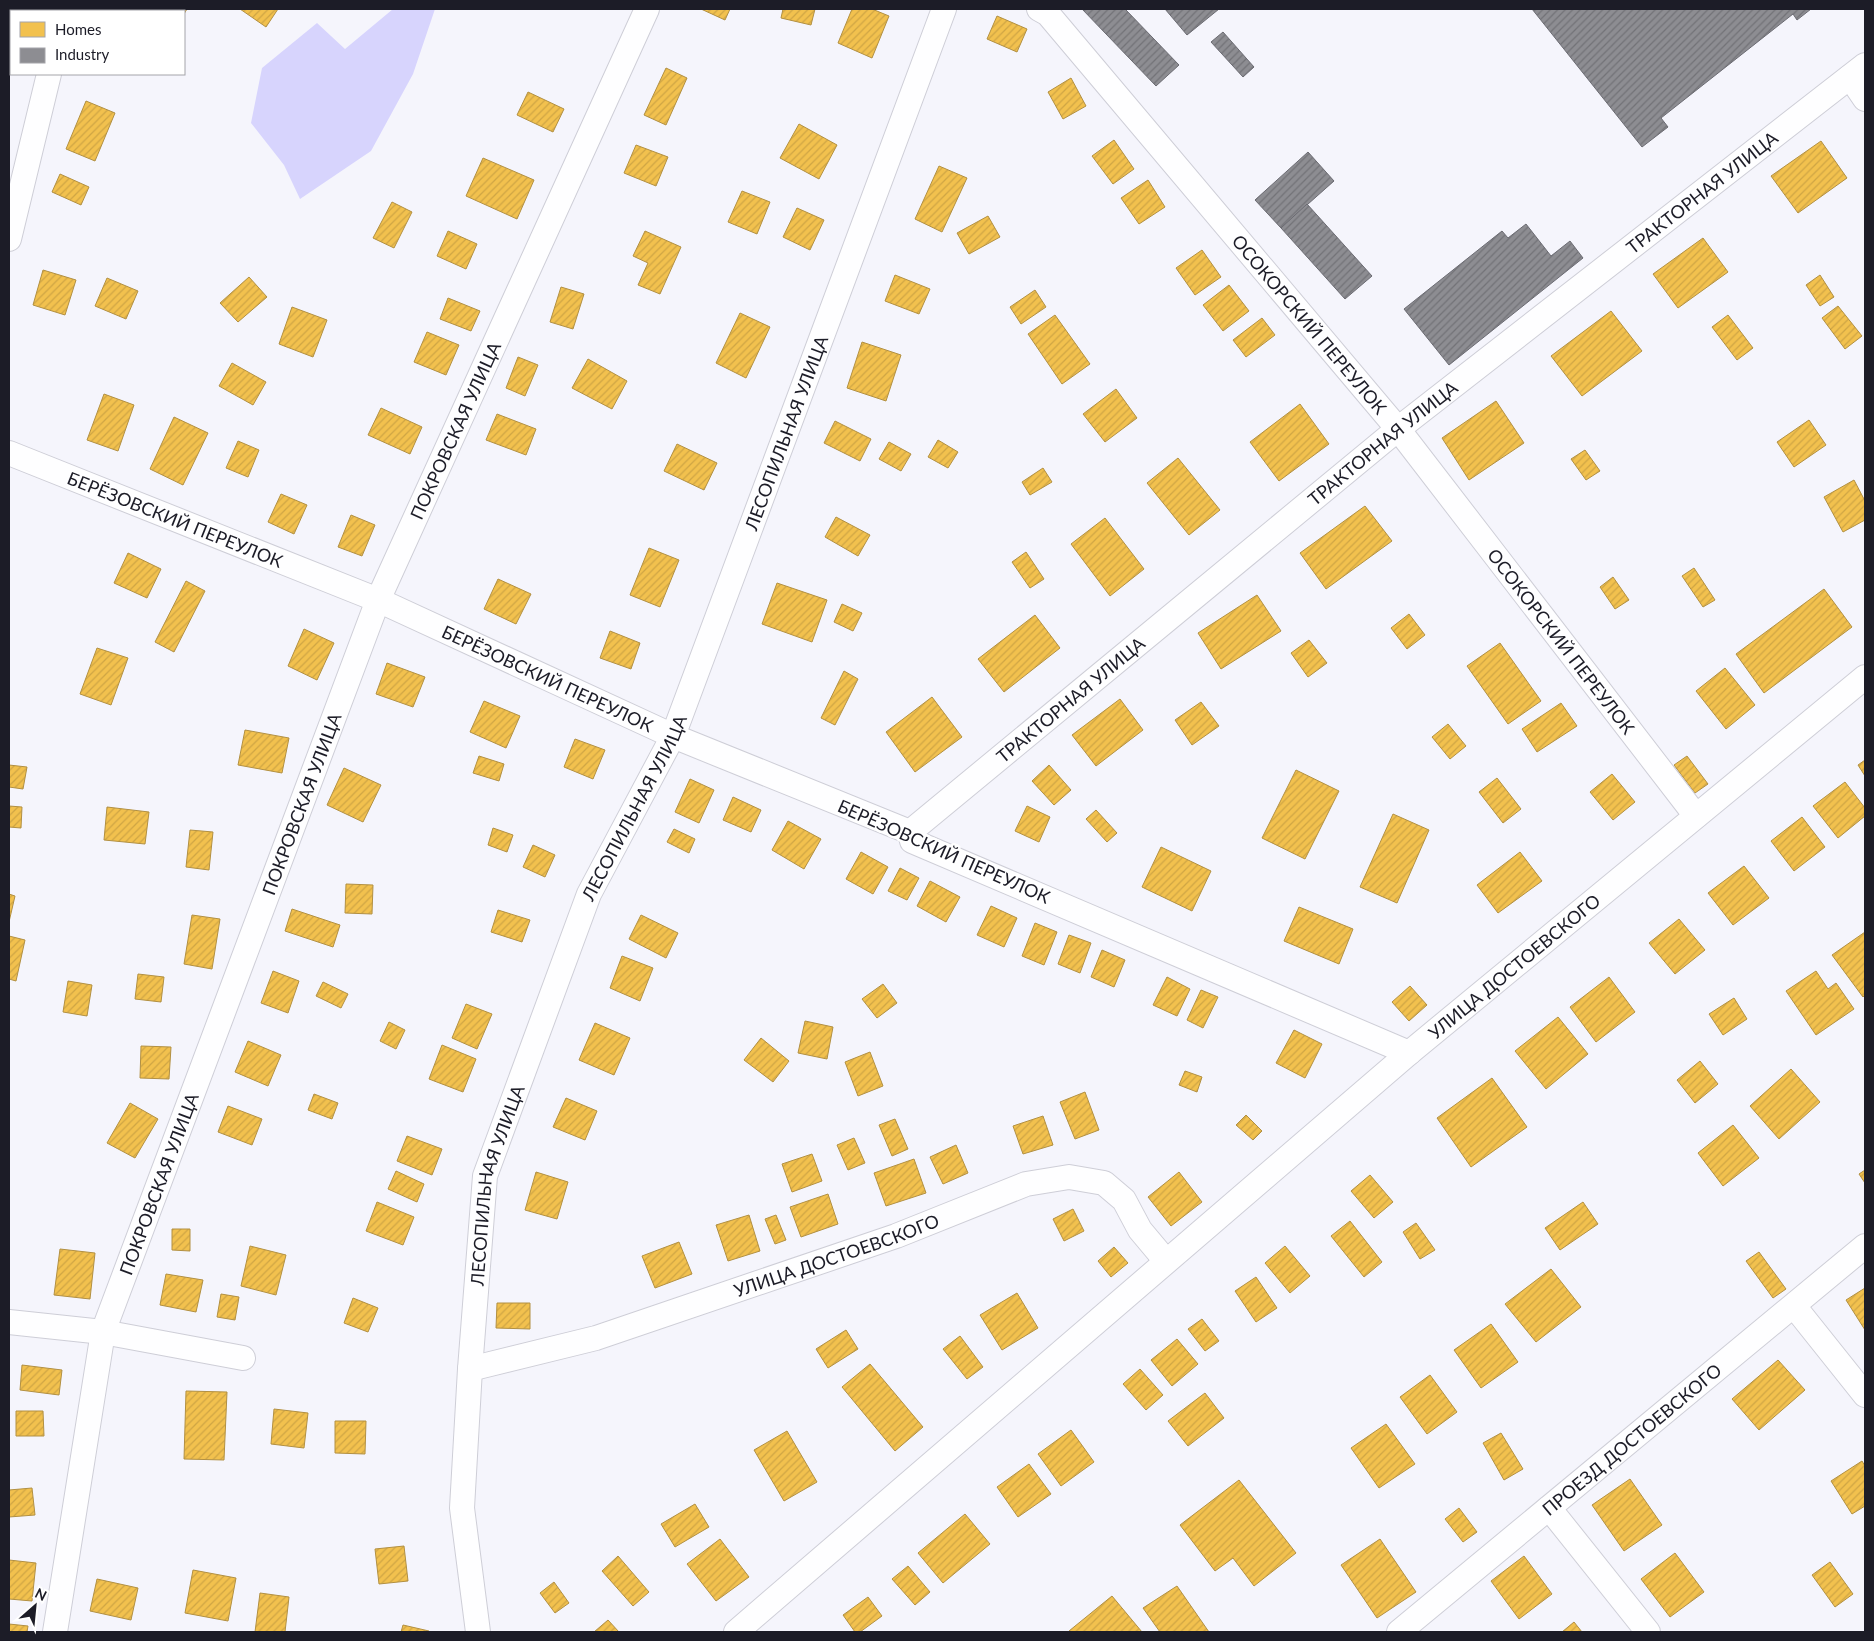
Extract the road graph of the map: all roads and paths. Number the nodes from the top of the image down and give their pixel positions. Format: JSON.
{"nodes":[{"id":1,"x":647,"y":9,"type":"edge"},
{"id":2,"x":944,"y":9,"type":"edge"},
{"id":3,"x":1039,"y":9,"type":"edge"},
{"id":4,"x":1858,"y":71,"type":"edge"},
{"id":5,"x":48,"y":75,"type":"edge"},
{"id":6,"x":1865,"y":99,"type":"edge"},
{"id":7,"x":9,"y":239,"type":"edge"},
{"id":8,"x":1398,"y":429,"type":"junction"},
{"id":9,"x":9,"y":453,"type":"edge"},
{"id":10,"x":378,"y":600,"type":"junction"},
{"id":11,"x":1865,"y":677,"type":"edge"},
{"id":12,"x":673,"y":736,"type":"junction"},
{"id":13,"x":1696,"y":816,"type":"junction"},
{"id":14,"x":910,"y":832,"type":"junction"},
{"id":15,"x":1409,"y":1053,"type":"junction"},
{"id":16,"x":1865,"y":1246,"type":"edge"},
{"id":17,"x":1166,"y":1261,"type":"junction"},
{"id":18,"x":1794,"y":1306,"type":"junction"},
{"id":19,"x":9,"y":1322,"type":"edge"},
{"id":20,"x":103,"y":1332,"type":"junction"},
{"id":21,"x":243,"y":1358,"type":"dead end"},
{"id":22,"x":470,"y":1369,"type":"junction"},
{"id":23,"x":1865,"y":1395,"type":"edge"},
{"id":24,"x":1549,"y":1508,"type":"junction"},
{"id":25,"x":55,"y":1632,"type":"edge"},
{"id":26,"x":478,"y":1632,"type":"edge"},
{"id":27,"x":736,"y":1632,"type":"edge"},
{"id":28,"x":1399,"y":1632,"type":"edge"},
{"id":29,"x":1648,"y":1632,"type":"edge"}],
"edges":[{"from":1,"to":10,"type":"street","name":"ПОКРОВСКАЯ УЛИЦА"},
{"from":2,"to":12,"type":"street","name":"ЛЕСОПИЛЬНАЯ УЛИЦА"},
{"from":3,"to":8,"type":"street","name":"ОСОКОРСКИЙ ПЕРЕУЛОК"},
{"from":4,"to":6,"type":"street"},
{"from":4,"to":8,"type":"street","name":"ТРАКТОРНАЯ УЛИЦА"},
{"from":5,"to":7,"type":"street"},
{"from":8,"to":13,"type":"street","name":"ОСОКОРСКИЙ ПЕРЕУЛОК"},
{"from":8,"to":14,"type":"street","name":"ТРАКТОРНАЯ УЛИЦА"},
{"from":9,"to":10,"type":"street","name":"БЕРЁЗОВСКИЙ ПЕРЕУЛОК"},
{"from":10,"to":12,"type":"street","name":"БЕРЁЗОВСКИЙ ПЕРЕУЛОК"},
{"from":10,"to":20,"type":"street","name":"ПОКРОВСКАЯ УЛИЦА"},
{"from":11,"to":13,"type":"street","name":"УЛИЦА ДОСТОЕВСКОГО"},
{"from":12,"to":14,"type":"street","name":"БЕРЁЗОВСКИЙ ПЕРЕУЛОК"},
{"from":12,"to":22,"type":"street","name":"ЛЕСОПИЛЬНАЯ УЛИЦА"},
{"from":13,"to":15,"type":"street","name":"УЛИЦА ДОСТОЕВСКОГО"},
{"from":14,"to":15,"type":"street","name":"БЕРЁЗОВСКИЙ ПЕРЕУЛОК"},
{"from":15,"to":17,"type":"street","name":"УЛИЦА ДОСТОЕВСКОГО"},
{"from":16,"to":18,"type":"street","name":"ПРОЕЗД ДОСТОЕВСКОГО"},
{"from":17,"to":22,"type":"street","name":"УЛИЦА ДОСТОЕВСКОГО"},
{"from":17,"to":27,"type":"street","name":"УЛИЦА ДОСТОЕВСКОГО"},
{"from":18,"to":23,"type":"street"},
{"from":18,"to":24,"type":"street","name":"ПРОЕЗД ДОСТОЕВСКОГО"},
{"from":19,"to":20,"type":"street"},
{"from":20,"to":21,"type":"street"},
{"from":20,"to":25,"type":"street","name":"ПОКРОВСКАЯ УЛИЦА"},
{"from":22,"to":26,"type":"street","name":"ЛЕСОПИЛЬНАЯ УЛИЦА"},
{"from":24,"to":28,"type":"street","name":"ПРОЕЗД ДОСТОЕВСКОГО"},
{"from":24,"to":29,"type":"street"}]}
